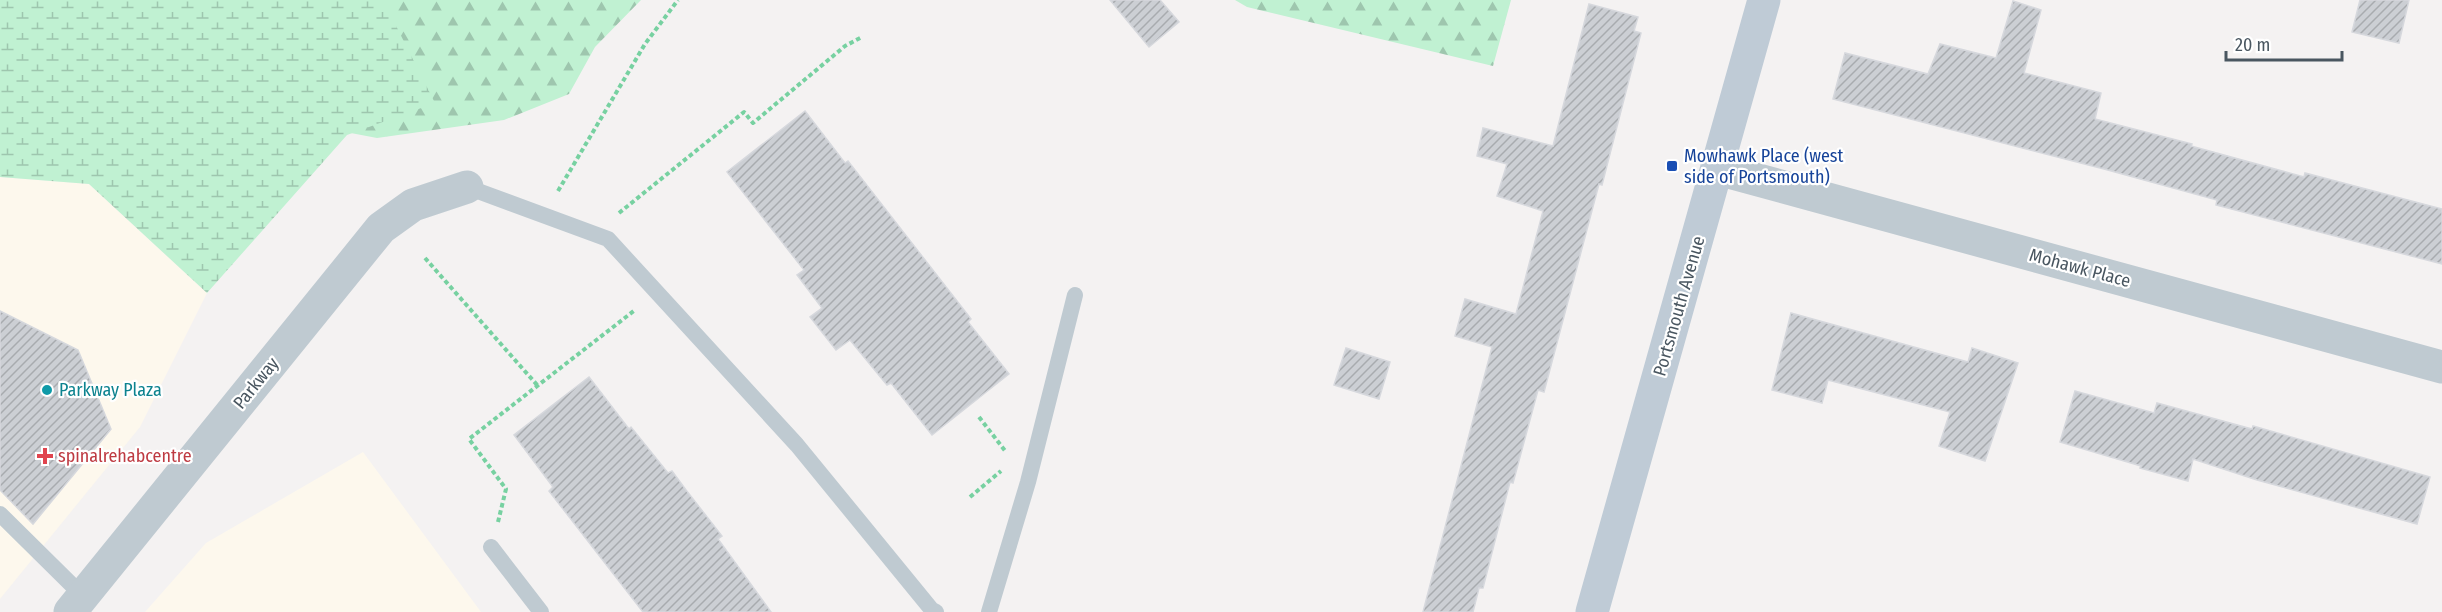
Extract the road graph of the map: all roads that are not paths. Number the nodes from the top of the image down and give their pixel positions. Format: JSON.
{"nodes":[{"id":1,"x":1764,"y":0,"type":"edge"},
{"id":2,"x":1718,"y":169,"type":"junction"},
{"id":3,"x":466,"y":187,"type":"joint"},
{"id":4,"x":1075,"y":295,"type":"dead end"},
{"id":5,"x":2442,"y":367,"type":"edge"},
{"id":6,"x":0,"y":514,"type":"edge"},
{"id":7,"x":491,"y":547,"type":"road end"},
{"id":8,"x":77,"y":604,"type":"edge"},
{"id":9,"x":541,"y":612,"type":"edge"},
{"id":10,"x":936,"y":612,"type":"edge"},
{"id":11,"x":989,"y":612,"type":"edge"},
{"id":12,"x":1592,"y":612,"type":"edge"}],
"edges":[{"from":1,"to":2,"type":"main road","name":"Portsmouth Avenue"},
{"from":2,"to":5,"type":"street","name":"Mohawk Place"},
{"from":2,"to":12,"type":"main road","name":"Portsmouth Avenue"},
{"from":3,"to":8,"type":"street","name":"Parkway"},
{"from":3,"to":10,"type":"lane"},
{"from":4,"to":11,"type":"lane"},
{"from":6,"to":8,"type":"lane"},
{"from":7,"to":9,"type":"lane"}]}
